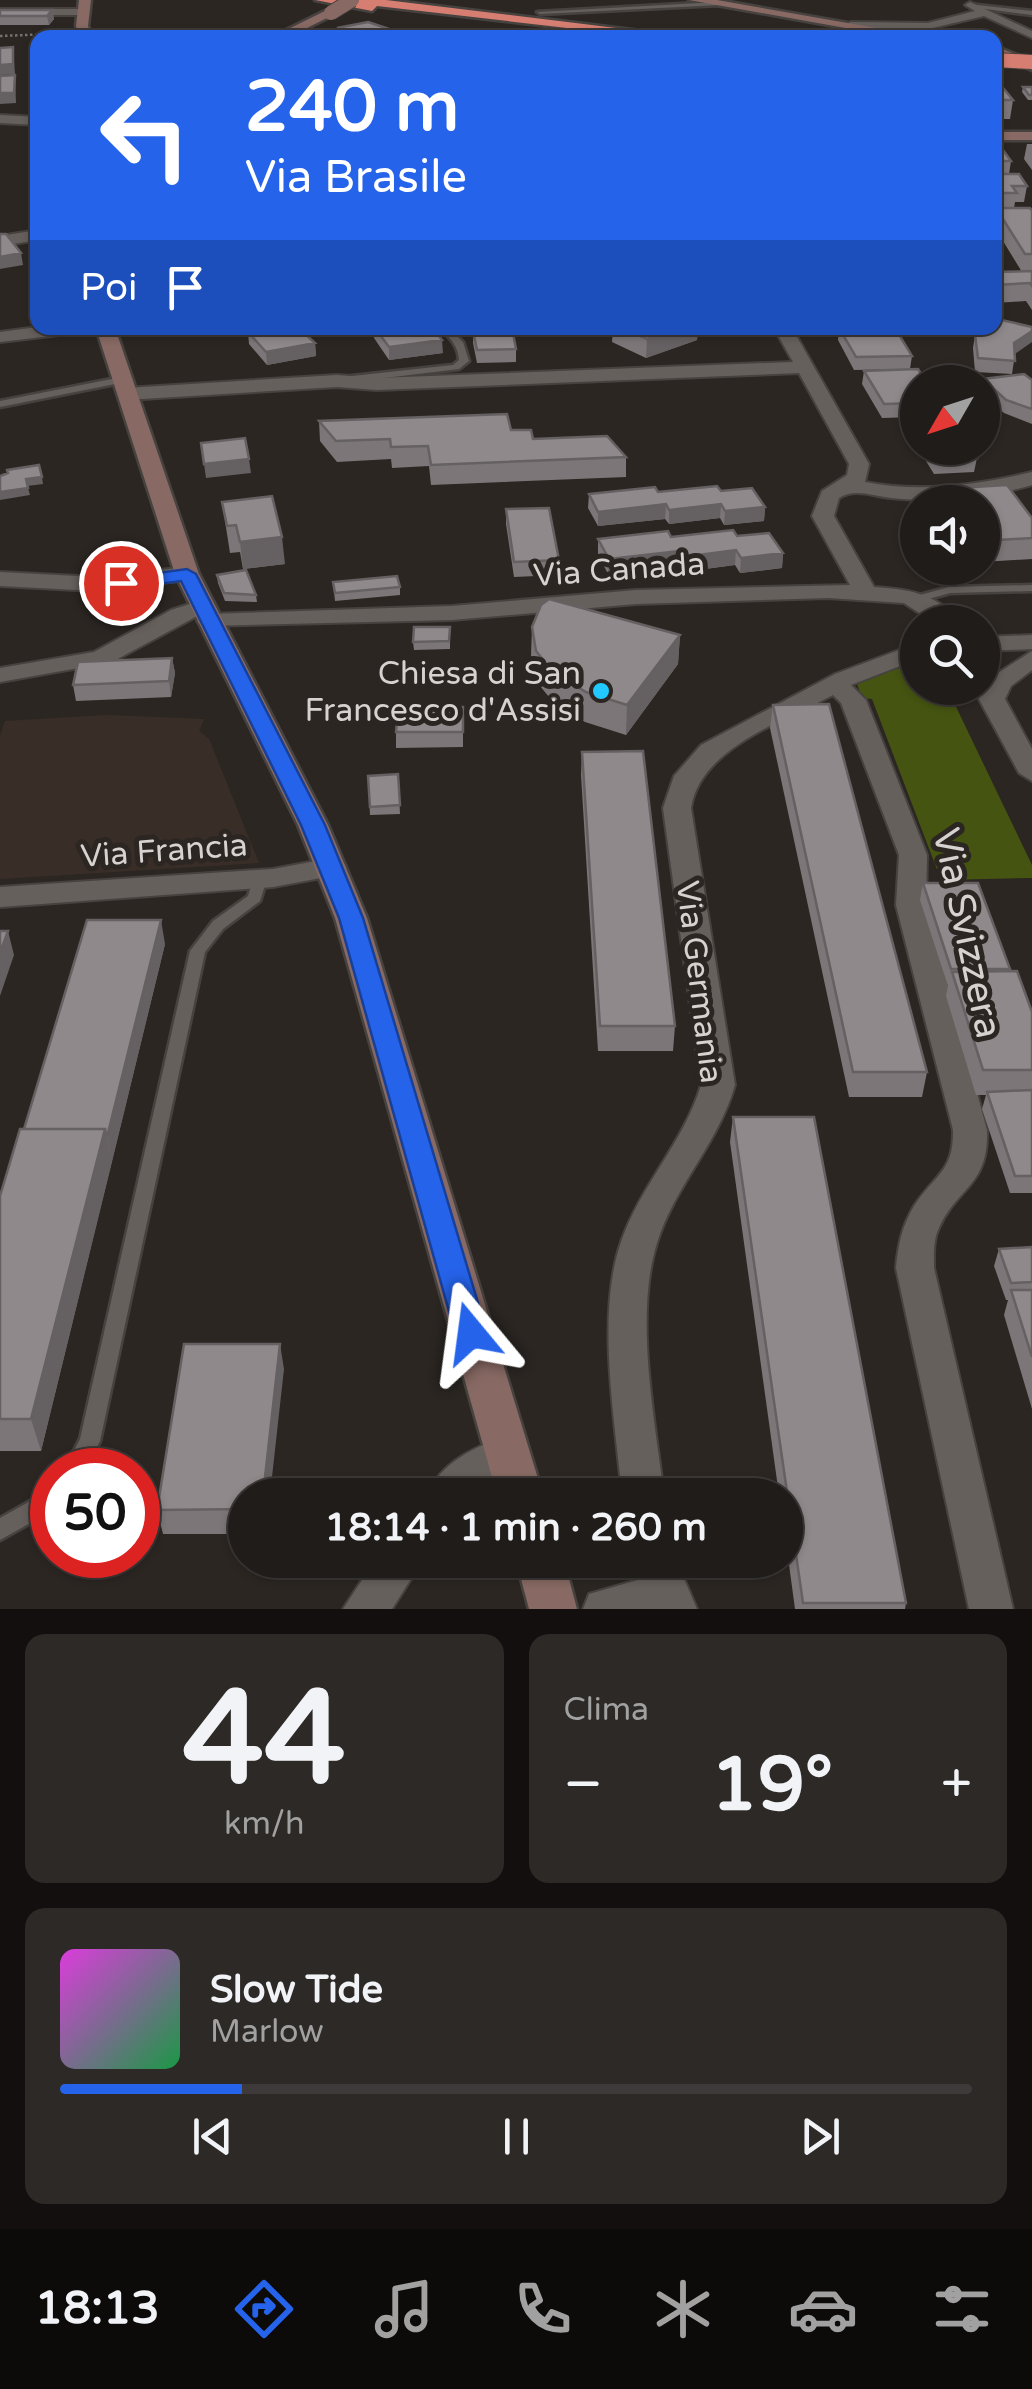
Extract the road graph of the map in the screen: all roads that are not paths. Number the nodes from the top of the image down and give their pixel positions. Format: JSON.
{"nodes":[{"id":1,"x":321,"y":0,"type":"edge"},
{"id":2,"x":353,"y":0,"type":"edge"},
{"id":3,"x":686,"y":0,"type":"edge"},
{"id":4,"x":695,"y":0,"type":"edge"},
{"id":5,"x":660,"y":2,"type":"edge"},
{"id":6,"x":718,"y":4,"type":"junction"},
{"id":7,"x":84,"y":6,"type":"edge"},
{"id":8,"x":969,"y":9,"type":"edge"},
{"id":9,"x":0,"y":12,"type":"edge"},
{"id":10,"x":540,"y":12,"type":"dead end"},
{"id":11,"x":1032,"y":13,"type":"edge"},
{"id":12,"x":294,"y":30,"type":"edge"},
{"id":13,"x":575,"y":30,"type":"edge"},
{"id":14,"x":621,"y":30,"type":"edge"},
{"id":15,"x":900,"y":30,"type":"edge"},
{"id":16,"x":922,"y":30,"type":"edge"},
{"id":17,"x":1032,"y":35,"type":"edge"},
{"id":18,"x":1002,"y":53,"type":"edge"},
{"id":19,"x":1002,"y":63,"type":"edge"},
{"id":20,"x":1032,"y":65,"type":"edge"},
{"id":21,"x":0,"y":118,"type":"edge"},
{"id":22,"x":30,"y":121,"type":"edge"},
{"id":23,"x":1032,"y":135,"type":"edge"},
{"id":24,"x":1002,"y":136,"type":"edge"},
{"id":25,"x":30,"y":236,"type":"edge"},
{"id":26,"x":0,"y":241,"type":"edge"},
{"id":27,"x":30,"y":333,"type":"edge"},
{"id":28,"x":107,"y":335,"type":"edge"},
{"id":29,"x":453,"y":335,"type":"edge"},
{"id":30,"x":788,"y":335,"type":"edge"},
{"id":31,"x":0,"y":337,"type":"edge"},
{"id":32,"x":804,"y":367,"type":"junction"},
{"id":33,"x":337,"y":381,"type":"junction"},
{"id":34,"x":124,"y":387,"type":"junction"},
{"id":35,"x":0,"y":404,"type":"edge"},
{"id":36,"x":1032,"y":478,"type":"edge"},
{"id":37,"x":850,"y":484,"type":"junction"},
{"id":38,"x":187,"y":574,"type":"junction"},
{"id":39,"x":0,"y":579,"type":"edge"},
{"id":40,"x":1032,"y":588,"type":"edge"},
{"id":41,"x":864,"y":591,"type":"junction"},
{"id":42,"x":916,"y":599,"type":"junction"},
{"id":43,"x":924,"y":605,"type":"edge"},
{"id":44,"x":205,"y":614,"type":"junction"},
{"id":45,"x":1032,"y":642,"type":"edge"},
{"id":46,"x":1000,"y":643,"type":"edge"},
{"id":47,"x":900,"y":657,"type":"edge"},
{"id":48,"x":1032,"y":658,"type":"edge"},
{"id":49,"x":0,"y":674,"type":"edge"},
{"id":50,"x":1000,"y":683,"type":"edge"},
{"id":51,"x":834,"y":684,"type":"junction"},
{"id":52,"x":995,"y":705,"type":"edge"},
{"id":53,"x":1032,"y":772,"type":"edge"},
{"id":54,"x":332,"y":867,"type":"junction"},
{"id":55,"x":260,"y":878,"type":"junction"},
{"id":56,"x":0,"y":897,"type":"edge"},
{"id":57,"x":86,"y":1448,"type":"edge"},
{"id":58,"x":508,"y":1454,"type":"junction"},
{"id":59,"x":464,"y":1478,"type":"edge"},
{"id":60,"x":515,"y":1478,"type":"edge"},
{"id":61,"x":642,"y":1478,"type":"edge"},
{"id":62,"x":30,"y":1512,"type":"edge"},
{"id":63,"x":0,"y":1530,"type":"edge"},
{"id":64,"x":388,"y":1578,"type":"edge"},
{"id":65,"x":545,"y":1578,"type":"edge"},
{"id":66,"x":666,"y":1588,"type":"edge"},
{"id":67,"x":365,"y":1609,"type":"edge"},
{"id":68,"x":554,"y":1609,"type":"edge"},
{"id":69,"x":605,"y":1609,"type":"edge"},
{"id":70,"x":991,"y":1609,"type":"edge"}],
"edges":[{"from":1,"to":13,"type":"highway"},
{"from":2,"to":12,"type":"main road","bridge":true},
{"from":2,"to":14,"type":"highway"},
{"from":3,"to":5,"type":"lane"},
{"from":4,"to":6,"type":"main road"},
{"from":5,"to":6,"type":"lane"},
{"from":5,"to":10,"type":"lane"},
{"from":6,"to":15,"type":"main road"},
{"from":7,"to":9,"type":"street"},
{"from":8,"to":11,"type":"lane"},
{"from":8,"to":16,"type":"street"},
{"from":8,"to":17,"type":"street"},
{"from":18,"to":20,"type":"main road"},
{"from":19,"to":20,"type":"highway","bridge":true},
{"from":21,"to":22,"type":"street"},
{"from":23,"to":24,"type":"main road"},
{"from":25,"to":26,"type":"street"},
{"from":27,"to":31,"type":"street"},
{"from":28,"to":34,"type":"main road"},
{"from":29,"to":33,"type":"lane"},
{"from":30,"to":32,"type":"street"},
{"from":32,"to":33,"type":"street"},
{"from":32,"to":37,"type":"street"},
{"from":33,"to":34,"type":"street"},
{"from":34,"to":35,"type":"lane"},
{"from":34,"to":38,"type":"main road"},
{"from":36,"to":37,"type":"street"},
{"from":37,"to":41,"type":"street"},
{"from":38,"to":39,"type":"street"},
{"from":38,"to":44,"type":"main road"},
{"from":40,"to":42,"type":"lane","name":"Via Canada"},
{"from":41,"to":42,"type":"street","name":"Via Canada"},
{"from":41,"to":44,"type":"street","name":"Via Canada"},
{"from":42,"to":43,"type":"street"},
{"from":44,"to":49,"type":"street"},
{"from":44,"to":54,"type":"main road"},
{"from":45,"to":46,"type":"street"},
{"from":47,"to":51,"type":"street","name":"Via Germania"},
{"from":48,"to":50,"type":"street"},
{"from":51,"to":61,"type":"street","name":"Via Germania"},
{"from":51,"to":70,"type":"street","name":"Via Svizzera"},
{"from":52,"to":53,"type":"street"},
{"from":54,"to":55,"type":"street","name":"Via Francia"},
{"from":54,"to":58,"type":"main road"},
{"from":55,"to":56,"type":"street","name":"Via Francia"},
{"from":55,"to":57,"type":"lane"},
{"from":58,"to":59,"type":"street"},
{"from":58,"to":60,"type":"main road"},
{"from":62,"to":63,"type":"lane"},
{"from":64,"to":67,"type":"street"},
{"from":65,"to":68,"type":"main road"},
{"from":66,"to":69,"type":"street"}]}
